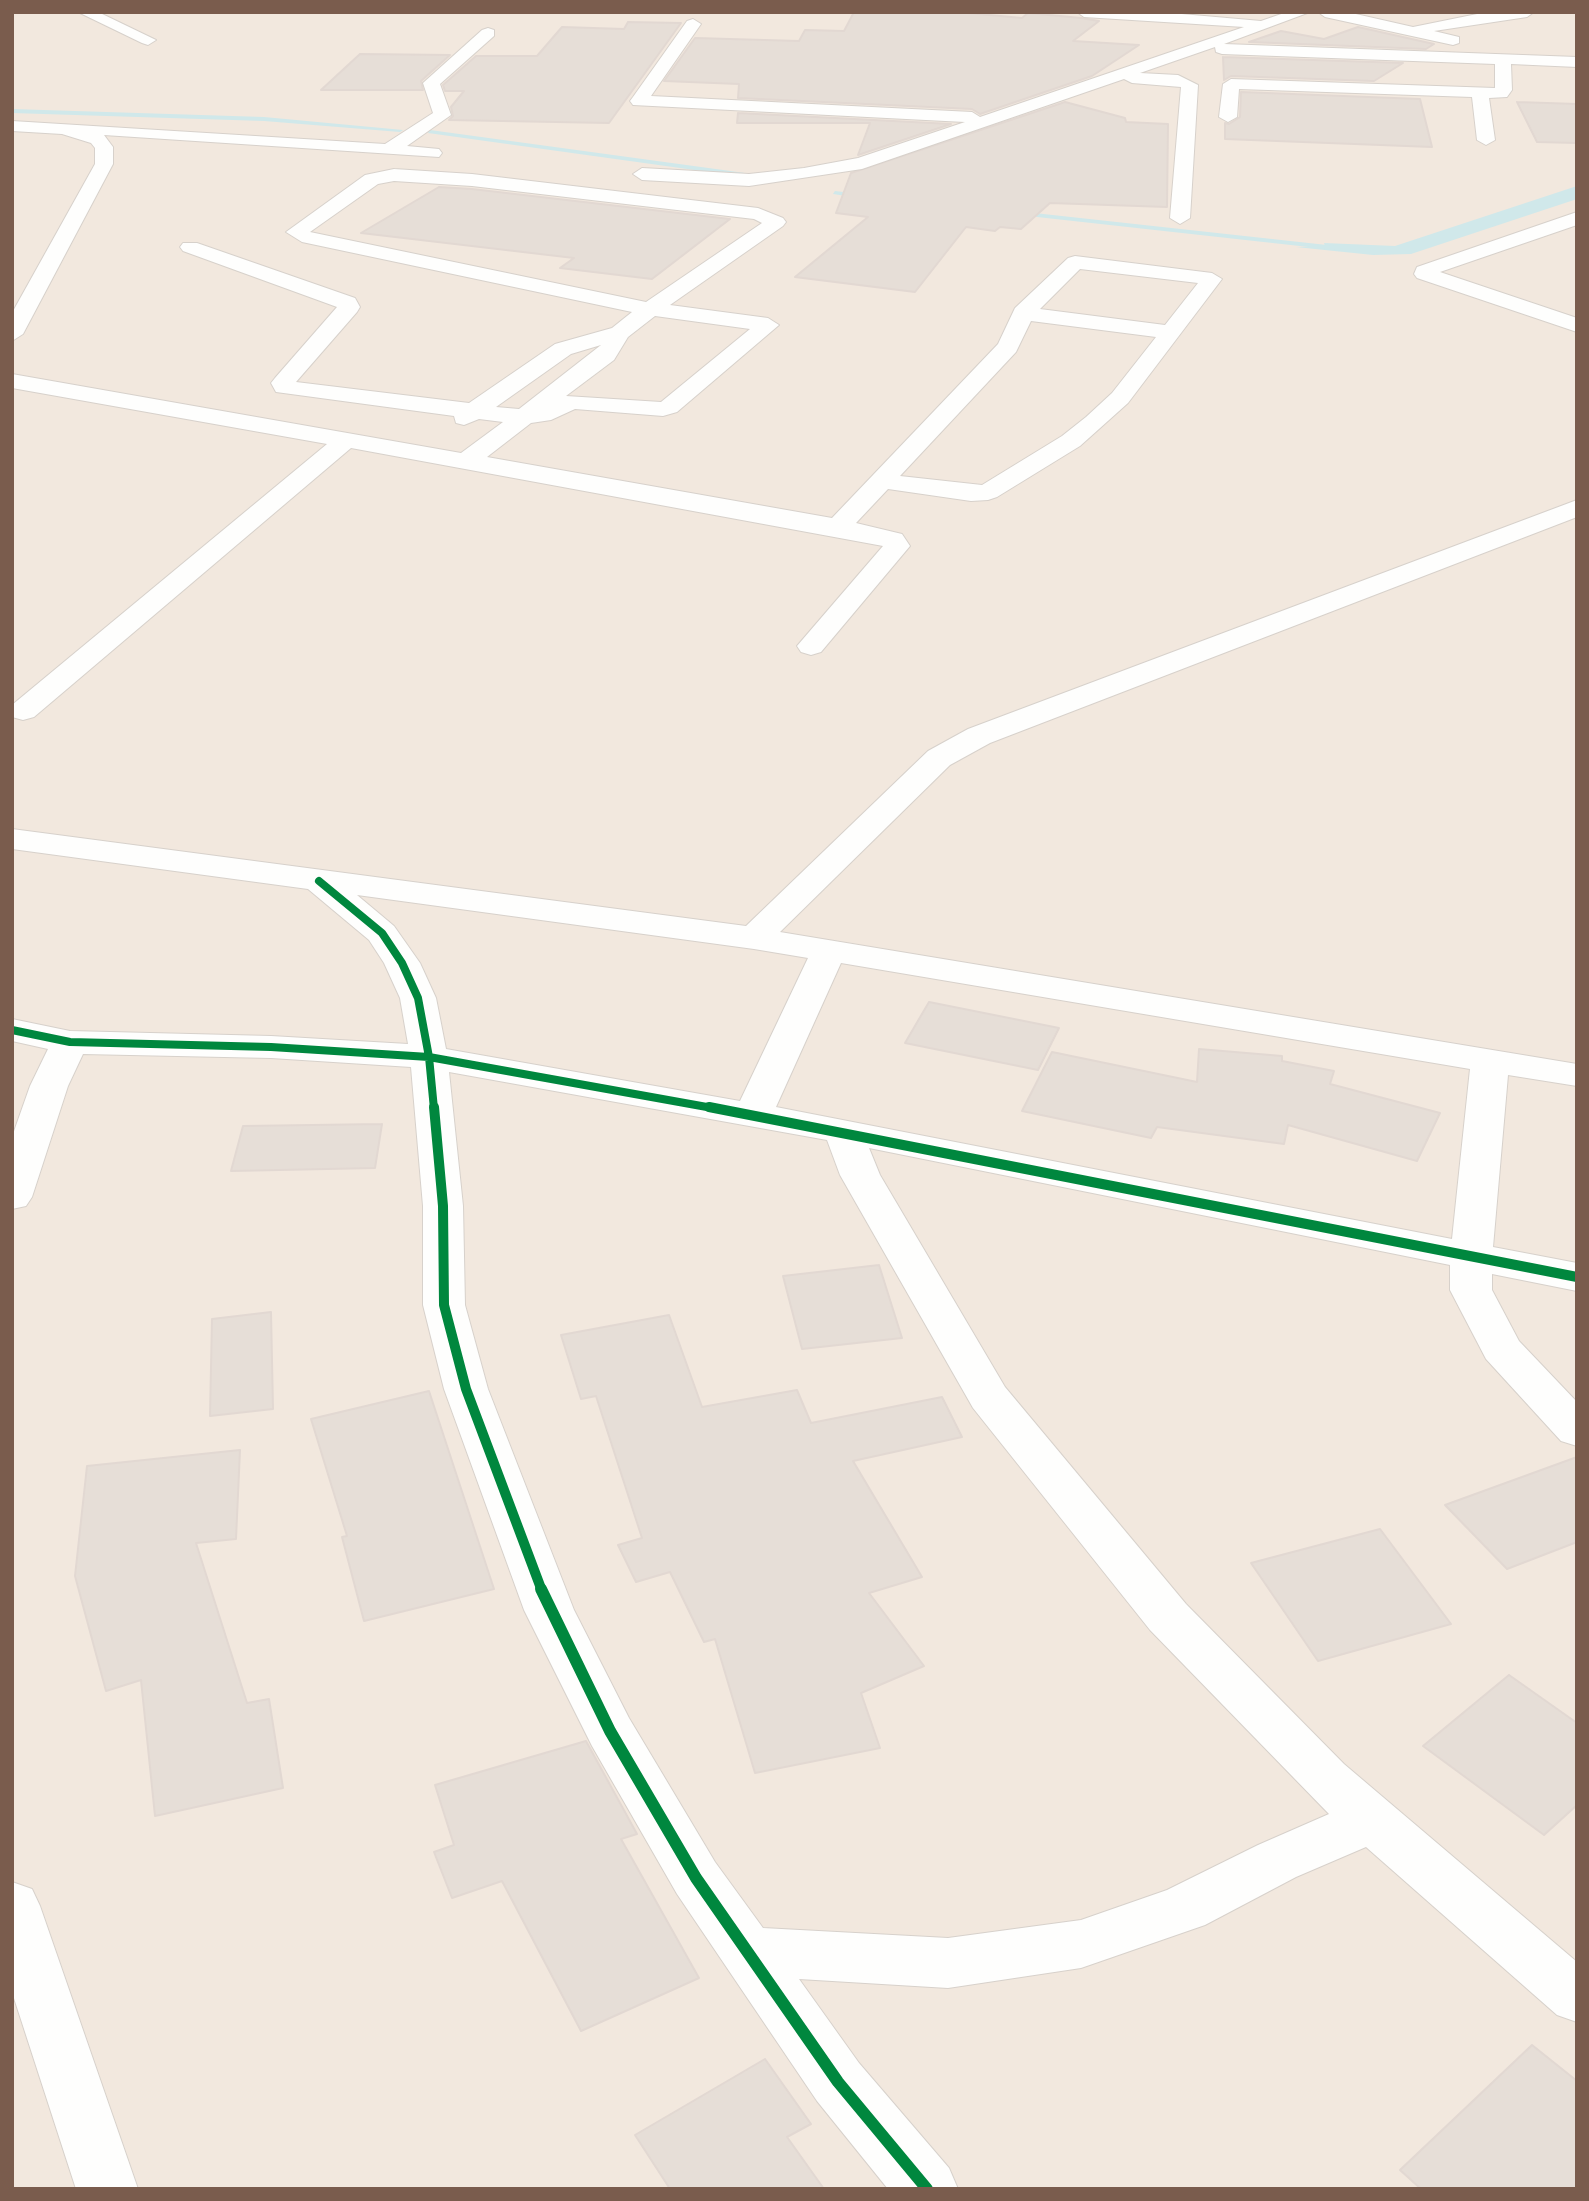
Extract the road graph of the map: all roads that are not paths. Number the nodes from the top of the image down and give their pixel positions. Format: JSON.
{"nodes":[{"id":1,"x":85,"y":12,"type":"edge"},
{"id":2,"x":1084,"y":12,"type":"edge"},
{"id":3,"x":1303,"y":12,"type":"edge"},
{"id":4,"x":1325,"y":12,"type":"edge"},
{"id":5,"x":1527,"y":12,"type":"edge"},
{"id":6,"x":693,"y":24,"type":"dead end"},
{"id":7,"x":1270,"y":24,"type":"junction"},
{"id":8,"x":1413,"y":31,"type":"junction"},
{"id":9,"x":488,"y":33,"type":"dead end"},
{"id":10,"x":148,"y":40,"type":"dead end"},
{"id":11,"x":1200,"y":48,"type":"junction"},
{"id":12,"x":1503,"y":59,"type":"junction"},
{"id":13,"x":1555,"y":61,"type":"junction"},
{"id":14,"x":1577,"y":62,"type":"edge"},
{"id":15,"x":1116,"y":77,"type":"junction"},
{"id":16,"x":1480,"y":93,"type":"junction"},
{"id":17,"x":1228,"y":117,"type":"dead end"},
{"id":18,"x":992,"y":118,"type":"junction"},
{"id":19,"x":12,"y":126,"type":"edge"},
{"id":20,"x":64,"y":128,"type":"junction"},
{"id":21,"x":1486,"y":140,"type":"dead end"},
{"id":22,"x":390,"y":149,"type":"junction"},
{"id":23,"x":453,"y":155,"type":"dead end"},
{"id":24,"x":618,"y":172,"type":"dead end"},
{"id":25,"x":1180,"y":218,"type":"dead end"},
{"id":26,"x":1577,"y":218,"type":"edge"},
{"id":27,"x":190,"y":247,"type":"dead end"},
{"id":28,"x":1044,"y":290,"type":"junction"},
{"id":29,"x":1070,"y":294,"type":"dead end"},
{"id":30,"x":20,"y":307,"type":"edge"},
{"id":31,"x":1163,"y":307,"type":"dead end"},
{"id":32,"x":650,"y":309,"type":"junction"},
{"id":33,"x":1189,"y":310,"type":"junction"},
{"id":34,"x":1023,"y":313,"type":"junction"},
{"id":35,"x":1577,"y":325,"type":"edge"},
{"id":36,"x":1171,"y":332,"type":"junction"},
{"id":37,"x":620,"y":333,"type":"junction"},
{"id":38,"x":12,"y":334,"type":"edge"},
{"id":39,"x":1014,"y":336,"type":"junction"},
{"id":40,"x":1042,"y":340,"type":"dead end"},
{"id":41,"x":1123,"y":353,"type":"dead end"},
{"id":42,"x":1151,"y":357,"type":"junction"},
{"id":43,"x":12,"y":381,"type":"edge"},
{"id":44,"x":474,"y":412,"type":"junction"},
{"id":45,"x":523,"y":417,"type":"junction"},
{"id":46,"x":345,"y":441,"type":"junction"},
{"id":47,"x":410,"y":452,"type":"junction"},
{"id":48,"x":465,"y":462,"type":"junction"},
{"id":49,"x":882,"y":481,"type":"junction"},
{"id":50,"x":1577,"y":508,"type":"edge"},
{"id":51,"x":838,"y":527,"type":"junction"},
{"id":52,"x":811,"y":646,"type":"dead end"},
{"id":53,"x":23,"y":711,"type":"dead end"},
{"id":54,"x":12,"y":839,"type":"edge"},
{"id":55,"x":319,"y":881,"type":"junction"},
{"id":56,"x":754,"y":938,"type":"junction"},
{"id":57,"x":829,"y":950,"type":"junction"},
{"id":58,"x":12,"y":1030,"type":"edge"},
{"id":59,"x":71,"y":1042,"type":"junction"},
{"id":60,"x":429,"y":1058,"type":"junction"},
{"id":61,"x":1490,"y":1061,"type":"junction"},
{"id":62,"x":1577,"y":1075,"type":"edge"},
{"id":63,"x":753,"y":1115,"type":"junction"},
{"id":64,"x":843,"y":1130,"type":"junction"},
{"id":65,"x":12,"y":1196,"type":"edge"},
{"id":66,"x":1471,"y":1258,"type":"junction"},
{"id":67,"x":1577,"y":1277,"type":"edge"},
{"id":68,"x":1577,"y":1430,"type":"edge"},
{"id":69,"x":1372,"y":1820,"type":"junction"},
{"id":70,"x":12,"y":1906,"type":"edge"},
{"id":71,"x":747,"y":1952,"type":"junction"},
{"id":72,"x":1577,"y":1997,"type":"edge"},
{"id":73,"x":107,"y":2189,"type":"edge"},
{"id":74,"x":927,"y":2189,"type":"edge"}],
"edges":[{"from":1,"to":10,"type":"street"},
{"from":2,"to":7,"type":"street"},
{"from":3,"to":7,"type":"street"},
{"from":4,"to":8,"type":"street"},
{"from":5,"to":8,"type":"street"},
{"from":6,"to":18,"type":"street"},
{"from":7,"to":11,"type":"street"},
{"from":8,"to":13,"type":"street"},
{"from":9,"to":22,"type":"street"},
{"from":11,"to":12,"type":"street"},
{"from":11,"to":15,"type":"street"},
{"from":12,"to":13,"type":"street"},
{"from":12,"to":16,"type":"street"},
{"from":13,"to":14,"type":"street"},
{"from":15,"to":18,"type":"street"},
{"from":15,"to":25,"type":"street"},
{"from":16,"to":17,"type":"street"},
{"from":16,"to":21,"type":"street"},
{"from":18,"to":24,"type":"street"},
{"from":19,"to":20,"type":"street"},
{"from":20,"to":22,"type":"street"},
{"from":20,"to":30,"type":"street"},
{"from":22,"to":23,"type":"street"},
{"from":26,"to":35,"type":"street"},
{"from":27,"to":44,"type":"street"},
{"from":28,"to":29,"type":"street"},
{"from":28,"to":33,"type":"street"},
{"from":28,"to":34,"type":"street"},
{"from":30,"to":38,"type":"street"},
{"from":31,"to":33,"type":"street"},
{"from":32,"to":32,"type":"street"},
{"from":32,"to":37,"type":"street"},
{"from":32,"to":45,"type":"street"},
{"from":33,"to":36,"type":"street"},
{"from":34,"to":36,"type":"street"},
{"from":34,"to":39,"type":"street"},
{"from":36,"to":42,"type":"street"},
{"from":37,"to":44,"type":"street"},
{"from":37,"to":45,"type":"street"},
{"from":39,"to":40,"type":"street"},
{"from":39,"to":49,"type":"street"},
{"from":41,"to":42,"type":"street"},
{"from":42,"to":49,"type":"street"},
{"from":43,"to":46,"type":"street"},
{"from":44,"to":45,"type":"street"},
{"from":44,"to":47,"type":"street"},
{"from":45,"to":48,"type":"street"},
{"from":46,"to":47,"type":"street"},
{"from":46,"to":53,"type":"street"},
{"from":47,"to":48,"type":"street"},
{"from":48,"to":51,"type":"street"},
{"from":49,"to":51,"type":"street"},
{"from":50,"to":56,"type":"street"},
{"from":51,"to":52,"type":"street"},
{"from":54,"to":55,"type":"street"},
{"from":55,"to":56,"type":"street"},
{"from":55,"to":60,"type":"street"},
{"from":56,"to":57,"type":"street"},
{"from":57,"to":61,"type":"street"},
{"from":57,"to":63,"type":"street"},
{"from":58,"to":59,"type":"street"},
{"from":59,"to":60,"type":"street"},
{"from":59,"to":65,"type":"street"},
{"from":60,"to":63,"type":"street"},
{"from":60,"to":71,"type":"street"},
{"from":61,"to":62,"type":"street"},
{"from":61,"to":66,"type":"street"},
{"from":63,"to":64,"type":"street"},
{"from":64,"to":66,"type":"street"},
{"from":64,"to":69,"type":"street"},
{"from":66,"to":67,"type":"street"},
{"from":66,"to":68,"type":"street"},
{"from":69,"to":71,"type":"street"},
{"from":69,"to":72,"type":"street"},
{"from":70,"to":73,"type":"street"},
{"from":71,"to":74,"type":"street"}]}
